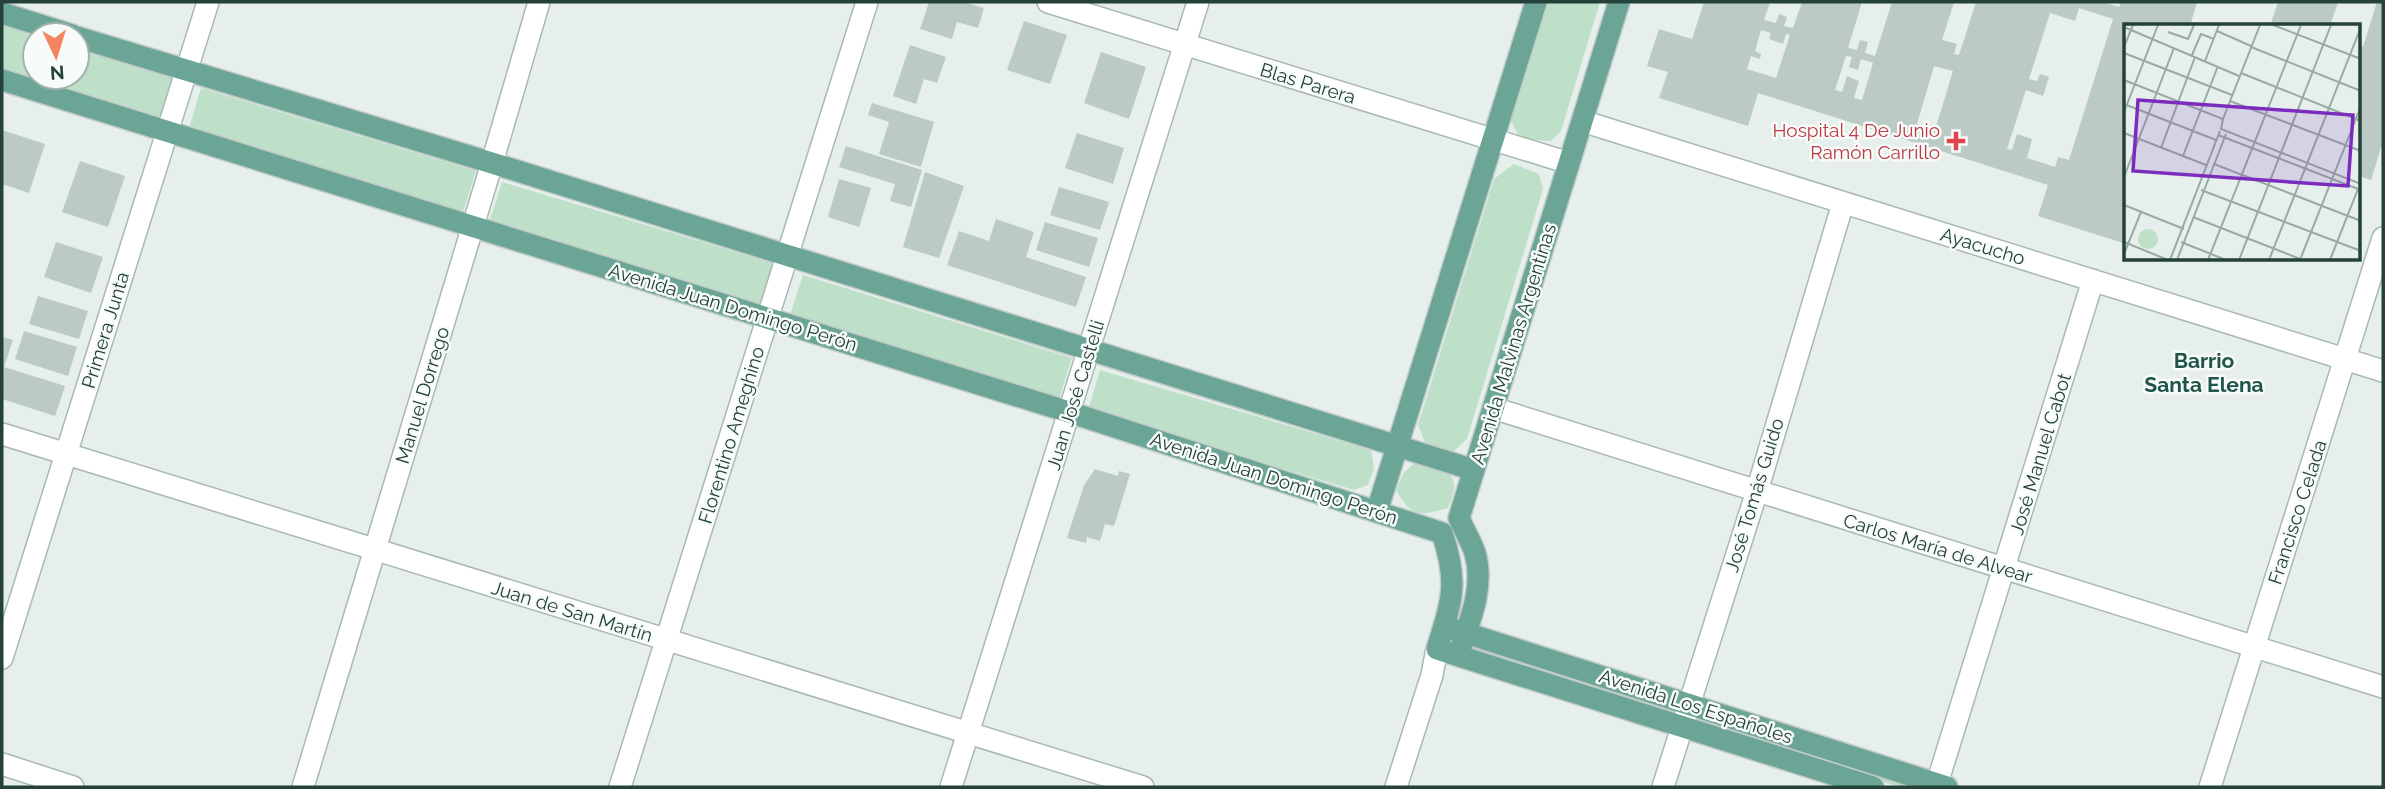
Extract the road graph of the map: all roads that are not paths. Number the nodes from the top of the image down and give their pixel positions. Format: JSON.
{"nodes":[{"id":1,"x":208,"y":2,"type":"edge"},
{"id":2,"x":539,"y":2,"type":"edge"},
{"id":3,"x":867,"y":2,"type":"edge"},
{"id":4,"x":1048,"y":2,"type":"edge"},
{"id":5,"x":1198,"y":2,"type":"edge"},
{"id":6,"x":1536,"y":2,"type":"edge"},
{"id":7,"x":1619,"y":2,"type":"edge"},
{"id":8,"x":2,"y":13,"type":"edge"},
{"id":9,"x":27,"y":21,"type":"edge"},
{"id":10,"x":91,"y":41,"type":"edge"},
{"id":11,"x":1185,"y":44,"type":"junction"},
{"id":12,"x":187,"y":71,"type":"junction"},
{"id":13,"x":2,"y":80,"type":"edge"},
{"id":14,"x":1582,"y":121,"type":"junction"},
{"id":15,"x":167,"y":132,"type":"junction"},
{"id":16,"x":1493,"y":140,"type":"junction"},
{"id":17,"x":492,"y":163,"type":"junction"},
{"id":18,"x":1569,"y":163,"type":"junction"},
{"id":19,"x":1843,"y":203,"type":"junction"},
{"id":20,"x":473,"y":225,"type":"junction"},
{"id":21,"x":2383,"y":238,"type":"edge"},
{"id":22,"x":787,"y":257,"type":"junction"},
{"id":23,"x":2093,"y":281,"type":"junction"},
{"id":24,"x":768,"y":318,"type":"junction"},
{"id":25,"x":1088,"y":351,"type":"junction"},
{"id":26,"x":2345,"y":359,"type":"junction"},
{"id":27,"x":2383,"y":371,"type":"edge"},
{"id":28,"x":1493,"y":408,"type":"junction"},
{"id":29,"x":1069,"y":412,"type":"junction"},
{"id":30,"x":2,"y":434,"type":"edge"},
{"id":31,"x":1397,"y":447,"type":"junction"},
{"id":32,"x":66,"y":454,"type":"junction"},
{"id":33,"x":1474,"y":470,"type":"junction"},
{"id":34,"x":1757,"y":491,"type":"junction"},
{"id":35,"x":1377,"y":511,"type":"junction"},
{"id":36,"x":1459,"y":518,"type":"junction"},
{"id":37,"x":1441,"y":533,"type":"junction"},
{"id":38,"x":375,"y":550,"type":"junction"},
{"id":39,"x":2004,"y":569,"type":"junction"},
{"id":40,"x":1443,"y":626,"type":"junction"},
{"id":41,"x":1465,"y":634,"type":"junction"},
{"id":42,"x":666,"y":640,"type":"junction"},
{"id":43,"x":2255,"y":647,"type":"junction"},
{"id":44,"x":1437,"y":649,"type":"junction"},
{"id":45,"x":1458,"y":655,"type":"junction"},
{"id":46,"x":2,"y":659,"type":"edge"},
{"id":47,"x":1433,"y":675,"type":"junction"},
{"id":48,"x":2383,"y":687,"type":"edge"},
{"id":49,"x":1688,"y":703,"type":"junction"},
{"id":50,"x":1681,"y":727,"type":"junction"},
{"id":51,"x":968,"y":734,"type":"junction"},
{"id":52,"x":2,"y":764,"type":"edge"},
{"id":53,"x":1940,"y":786,"type":"edge"},
{"id":54,"x":73,"y":787,"type":"edge"},
{"id":55,"x":303,"y":787,"type":"edge"},
{"id":56,"x":620,"y":787,"type":"edge"},
{"id":57,"x":951,"y":787,"type":"edge"},
{"id":58,"x":1143,"y":787,"type":"edge"},
{"id":59,"x":1396,"y":787,"type":"edge"},
{"id":60,"x":1662,"y":787,"type":"edge"},
{"id":61,"x":1873,"y":787,"type":"edge"},
{"id":62,"x":2210,"y":787,"type":"edge"}],
"edges":[{"from":1,"to":12,"type":"street","name":"Primera Junta"},
{"from":2,"to":17,"type":"street","name":"Manuel Dorrego"},
{"from":3,"to":22,"type":"street","name":"Florentino Ameghino"},
{"from":4,"to":11,"type":"street","name":"Blas Parera"},
{"from":5,"to":11,"type":"street","name":"Juan José Castelli"},
{"from":6,"to":16,"type":"main road"},
{"from":7,"to":14,"type":"main road","name":"Avenida Malvinas Argentinas"},
{"from":8,"to":9,"type":"main road"},
{"from":10,"to":12,"type":"main road"},
{"from":11,"to":16,"type":"street","name":"Blas Parera"},
{"from":11,"to":25,"type":"street","name":"Juan José Castelli"},
{"from":12,"to":15,"type":"street","name":"Primera Junta"},
{"from":12,"to":17,"type":"main road"},
{"from":13,"to":15,"type":"main road","name":"Avenida Juan Domingo Perón"},
{"from":14,"to":18,"type":"main road","name":"Avenida Malvinas Argentinas"},
{"from":14,"to":19,"type":"street","name":"Ayacucho"},
{"from":15,"to":20,"type":"main road","name":"Avenida Juan Domingo Perón"},
{"from":15,"to":32,"type":"street","name":"Primera Junta"},
{"from":16,"to":18,"type":"street","name":"Blas Parera"},
{"from":16,"to":31,"type":"main road"},
{"from":17,"to":20,"type":"street","name":"Manuel Dorrego"},
{"from":17,"to":22,"type":"main road"},
{"from":18,"to":28,"type":"main road","name":"Avenida Malvinas Argentinas"},
{"from":19,"to":23,"type":"street","name":"Ayacucho"},
{"from":19,"to":34,"type":"street","name":"José Tomás Guido"},
{"from":20,"to":24,"type":"main road","name":"Avenida Juan Domingo Perón"},
{"from":20,"to":38,"type":"street","name":"Manuel Dorrego"},
{"from":21,"to":26,"type":"street","name":"Francisco Celada"},
{"from":22,"to":24,"type":"street","name":"Florentino Ameghino"},
{"from":22,"to":25,"type":"main road"},
{"from":23,"to":26,"type":"street","name":"Ayacucho"},
{"from":23,"to":39,"type":"street","name":"José Manuel Cabot"},
{"from":24,"to":29,"type":"main road","name":"Avenida Juan Domingo Perón"},
{"from":24,"to":42,"type":"street","name":"Florentino Ameghino"},
{"from":25,"to":29,"type":"street","name":"Juan José Castelli"},
{"from":25,"to":31,"type":"main road"},
{"from":26,"to":27,"type":"street","name":"Ayacucho"},
{"from":26,"to":43,"type":"street","name":"Francisco Celada"},
{"from":28,"to":33,"type":"main road","name":"Avenida Malvinas Argentinas"},
{"from":28,"to":34,"type":"street","name":"Carlos María de Alvear"},
{"from":29,"to":35,"type":"main road","name":"Avenida Juan Domingo Perón"},
{"from":29,"to":51,"type":"street","name":"Juan José Castelli"},
{"from":30,"to":32,"type":"street","name":"Juan de San Martín"},
{"from":31,"to":33,"type":"main road"},
{"from":31,"to":35,"type":"main road"},
{"from":32,"to":38,"type":"street","name":"Juan de San Martín"},
{"from":32,"to":46,"type":"street","name":"Primera Junta"},
{"from":33,"to":36,"type":"main road","name":"Avenida Malvinas Argentinas"},
{"from":34,"to":39,"type":"street","name":"Carlos María de Alvear"},
{"from":34,"to":49,"type":"street","name":"José Tomás Guido"},
{"from":35,"to":37,"type":"main road","name":"Avenida Juan Domingo Perón"},
{"from":36,"to":37,"type":"street"},
{"from":36,"to":41,"type":"main road"},
{"from":37,"to":40,"type":"main road"},
{"from":38,"to":42,"type":"street","name":"Juan de San Martín"},
{"from":38,"to":55,"type":"street","name":"Manuel Dorrego"},
{"from":39,"to":43,"type":"street","name":"Carlos María de Alvear"},
{"from":39,"to":53,"type":"street","name":"José Manuel Cabot"},
{"from":40,"to":41,"type":"main road","name":"Avenida Los Españoles"},
{"from":40,"to":44,"type":"main road"},
{"from":41,"to":45,"type":"main road"},
{"from":41,"to":49,"type":"main road","name":"Avenida Los Españoles"},
{"from":42,"to":51,"type":"street","name":"Juan de San Martín"},
{"from":42,"to":56,"type":"street","name":"Florentino Ameghino"},
{"from":43,"to":48,"type":"street","name":"Carlos María de Alvear"},
{"from":43,"to":62,"type":"street","name":"Francisco Celada"},
{"from":44,"to":45,"type":"main road","name":"Avenida Los Españoles"},
{"from":44,"to":47,"type":"street"},
{"from":45,"to":47,"type":"street"},
{"from":45,"to":50,"type":"main road","name":"Avenida Los Españoles"},
{"from":47,"to":59,"type":"street"},
{"from":49,"to":50,"type":"street","name":"José Tomás Guido"},
{"from":49,"to":53,"type":"main road","name":"Avenida Los Españoles"},
{"from":50,"to":60,"type":"street","name":"José Tomás Guido"},
{"from":50,"to":61,"type":"main road","name":"Avenida Los Españoles"},
{"from":51,"to":57,"type":"street","name":"Juan José Castelli"},
{"from":51,"to":58,"type":"street","name":"Juan de San Martín"},
{"from":52,"to":54,"type":"street"}]}
